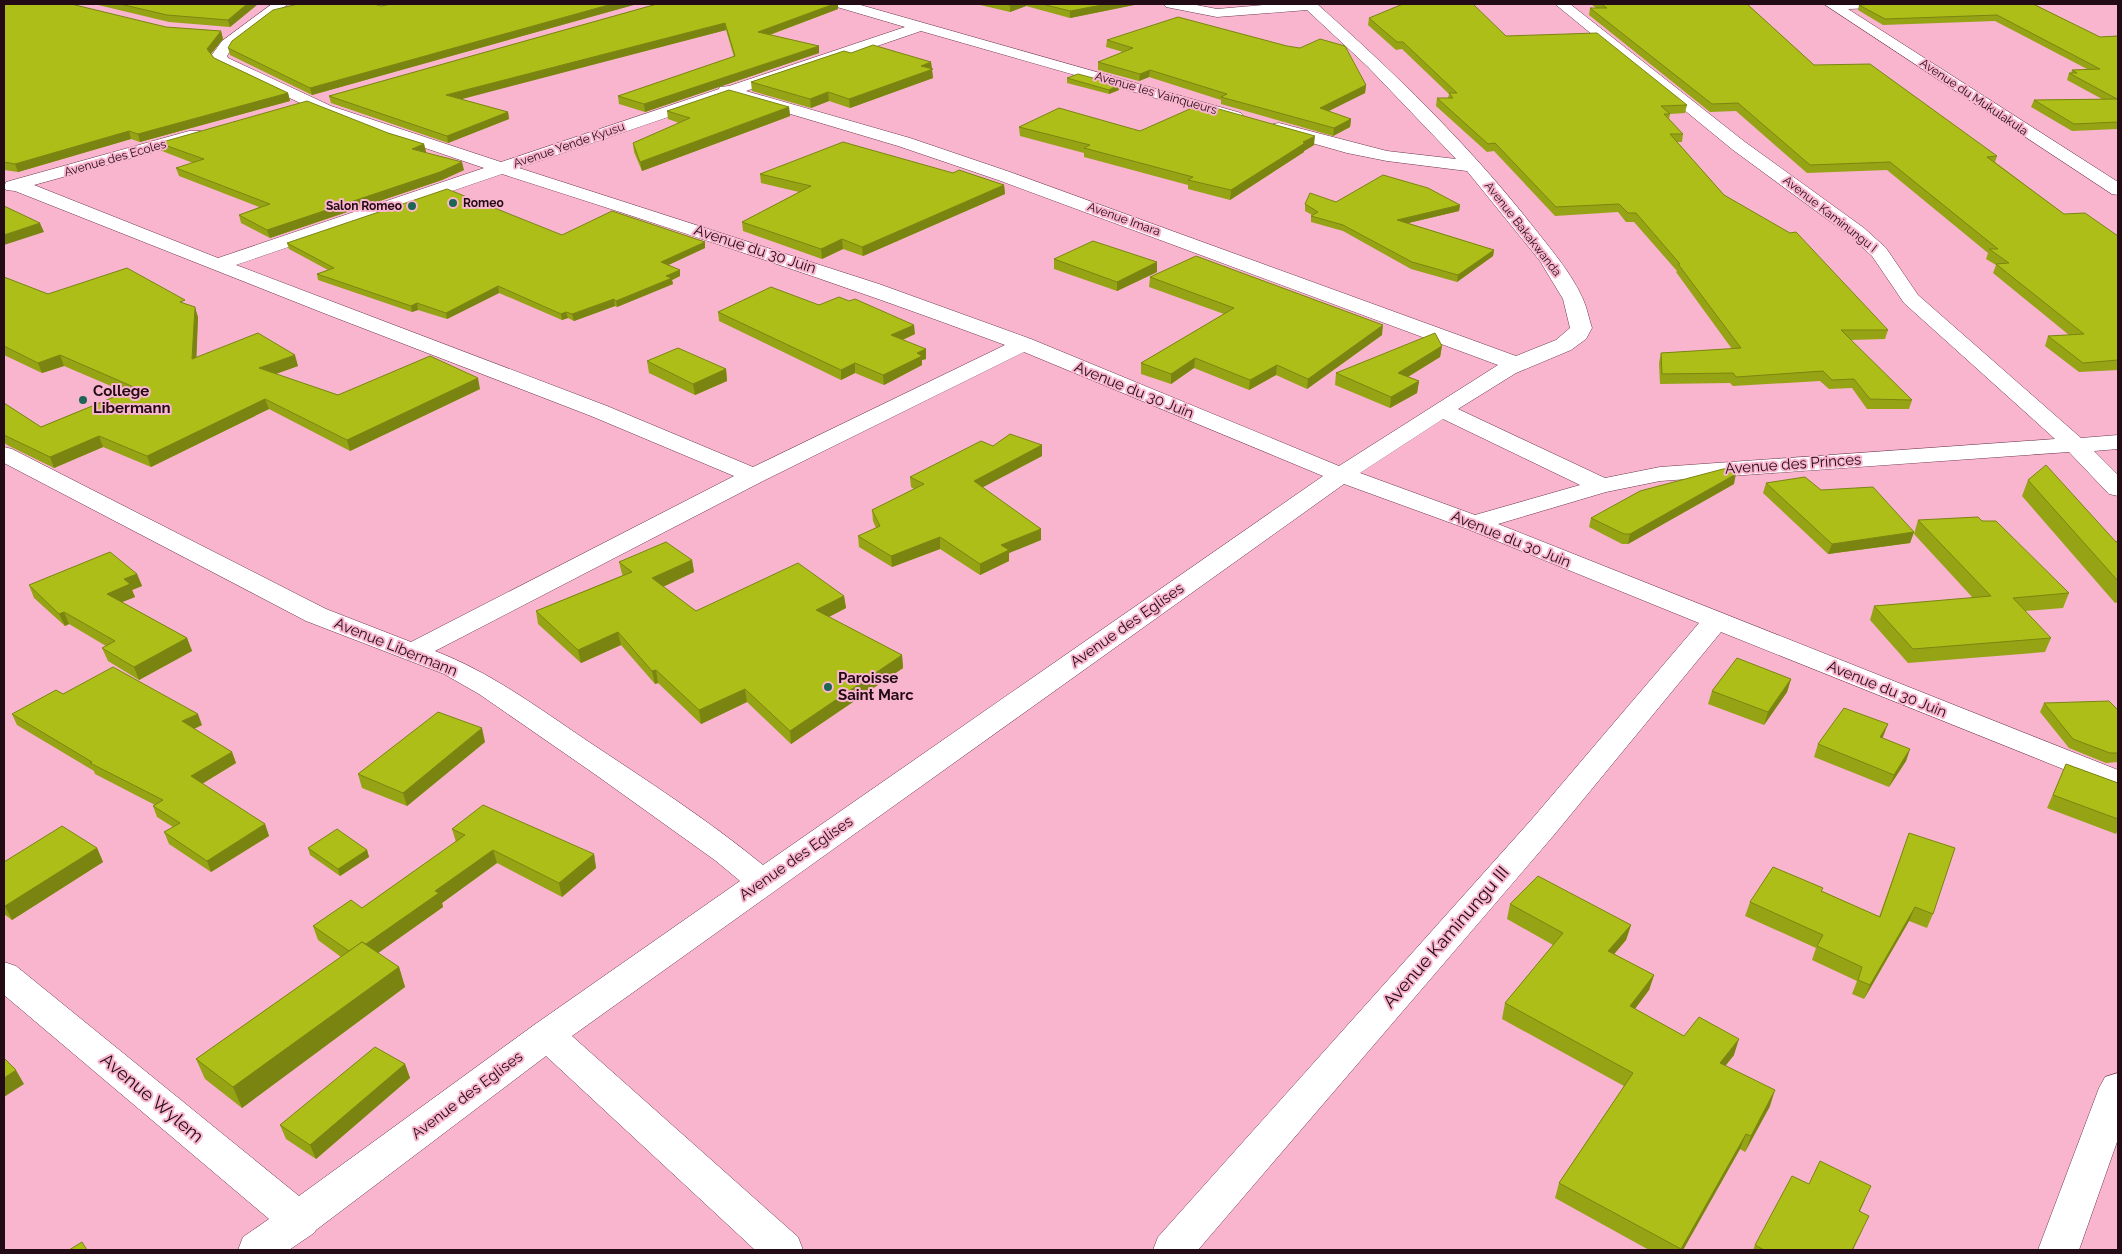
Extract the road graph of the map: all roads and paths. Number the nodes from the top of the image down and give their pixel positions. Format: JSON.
{"nodes":[{"id":1,"x":281,"y":4,"type":"edge"},
{"id":2,"x":842,"y":4,"type":"edge"},
{"id":3,"x":1171,"y":4,"type":"edge"},
{"id":4,"x":1310,"y":4,"type":"edge"},
{"id":5,"x":1562,"y":4,"type":"edge"},
{"id":6,"x":1832,"y":4,"type":"edge"},
{"id":7,"x":1874,"y":4,"type":"edge"},
{"id":8,"x":918,"y":26,"type":"junction"},
{"id":9,"x":726,"y":90,"type":"junction"},
{"id":10,"x":320,"y":100,"type":"junction"},
{"id":11,"x":282,"y":110,"type":"edge"},
{"id":12,"x":206,"y":132,"type":"edge"},
{"id":13,"x":1472,"y":166,"type":"junction"},
{"id":14,"x":502,"y":169,"type":"junction"},
{"id":15,"x":10,"y":187,"type":"edge"},
{"id":16,"x":2118,"y":190,"type":"edge"},
{"id":17,"x":219,"y":264,"type":"junction"},
{"id":18,"x":1024,"y":344,"type":"junction"},
{"id":19,"x":1517,"y":364,"type":"junction"},
{"id":20,"x":1442,"y":410,"type":"junction"},
{"id":21,"x":2118,"y":442,"type":"edge"},
{"id":22,"x":2074,"y":444,"type":"junction"},
{"id":23,"x":4,"y":454,"type":"edge"},
{"id":24,"x":1341,"y":475,"type":"junction"},
{"id":25,"x":754,"y":476,"type":"junction"},
{"id":26,"x":1602,"y":486,"type":"junction"},
{"id":27,"x":2118,"y":489,"type":"edge"},
{"id":28,"x":1474,"y":523,"type":"junction"},
{"id":29,"x":1715,"y":621,"type":"junction"},
{"id":30,"x":414,"y":652,"type":"junction"},
{"id":31,"x":2118,"y":781,"type":"edge"},
{"id":32,"x":762,"y":882,"type":"junction"},
{"id":33,"x":4,"y":975,"type":"edge"},
{"id":34,"x":547,"y":1035,"type":"junction"},
{"id":35,"x":2118,"y":1088,"type":"edge"},
{"id":36,"x":300,"y":1221,"type":"junction"},
{"id":37,"x":258,"y":1250,"type":"edge"},
{"id":38,"x":783,"y":1250,"type":"edge"},
{"id":39,"x":1173,"y":1250,"type":"edge"},
{"id":40,"x":2058,"y":1250,"type":"edge"}],
"edges":[{"from":1,"to":10,"type":"street","name":"Avenue du 30 Juin"},
{"from":2,"to":8,"type":"street","name":"Avenue les Vainqueurs"},
{"from":3,"to":4,"type":"street"},
{"from":4,"to":13,"type":"street","name":"Avenue Bakakwanda"},
{"from":5,"to":22,"type":"street","name":"Avenue Kaminungu I"},
{"from":6,"to":7,"type":"street"},
{"from":6,"to":16,"type":"street","name":"Avenue du Mukulakula"},
{"from":8,"to":9,"type":"street","name":"Avenue Yende Kyusu"},
{"from":8,"to":13,"type":"street","name":"Avenue les Vainqueurs"},
{"from":9,"to":14,"type":"street","name":"Avenue Yende Kyusu"},
{"from":9,"to":19,"type":"street","name":"Avenue Imara"},
{"from":10,"to":11,"type":"street"},
{"from":10,"to":14,"type":"street","name":"Avenue du 30 Juin"},
{"from":12,"to":15,"type":"street","name":"Avenue des Ecoles"},
{"from":13,"to":19,"type":"street","name":"Avenue Bakakwanda"},
{"from":14,"to":17,"type":"street","name":"Avenue Yende Kyusu"},
{"from":14,"to":18,"type":"street","name":"Avenue du 30 Juin"},
{"from":15,"to":17,"type":"street"},
{"from":17,"to":25,"type":"street"},
{"from":18,"to":24,"type":"street","name":"Avenue du 30 Juin"},
{"from":18,"to":25,"type":"street"},
{"from":19,"to":20,"type":"street","name":"Avenue Bakakwanda"},
{"from":20,"to":24,"type":"street","name":"Avenue Bakakwanda"},
{"from":20,"to":26,"type":"street"},
{"from":21,"to":22,"type":"street","name":"Avenue des Princes"},
{"from":22,"to":26,"type":"street","name":"Avenue des Princes"},
{"from":22,"to":27,"type":"street","name":"Avenue Kaminungu I"},
{"from":23,"to":30,"type":"street","name":"Avenue Libermann"},
{"from":24,"to":28,"type":"street","name":"Avenue du 30 Juin"},
{"from":24,"to":32,"type":"street","name":"Avenue des Eglises"},
{"from":25,"to":30,"type":"street"},
{"from":26,"to":28,"type":"street","name":"Avenue des Princes"},
{"from":28,"to":29,"type":"street","name":"Avenue du 30 Juin"},
{"from":29,"to":31,"type":"street","name":"Avenue du 30 Juin"},
{"from":29,"to":39,"type":"street","name":"Avenue Kaminungu III"},
{"from":30,"to":32,"type":"street","name":"Avenue Libermann"},
{"from":32,"to":34,"type":"street","name":"Avenue des Eglises"},
{"from":33,"to":36,"type":"street","name":"Avenue Wylem"},
{"from":34,"to":36,"type":"street","name":"Avenue des Eglises"},
{"from":34,"to":38,"type":"street"},
{"from":35,"to":40,"type":"street"},
{"from":36,"to":37,"type":"street","name":"Avenue des Eglises"}]}
